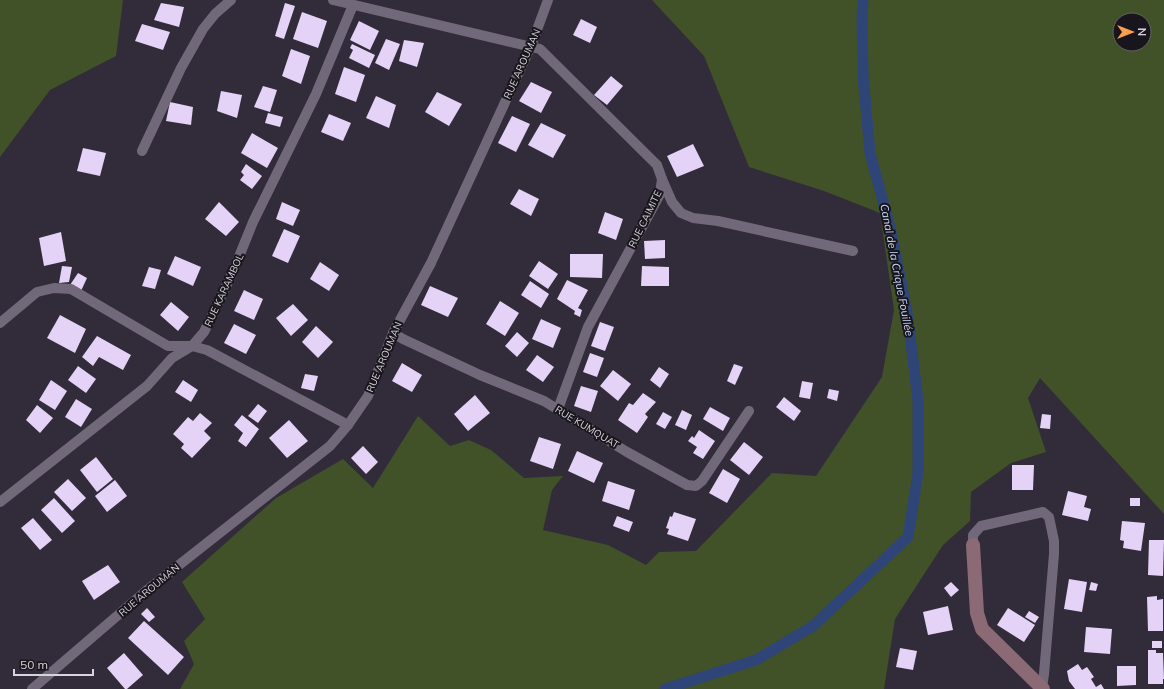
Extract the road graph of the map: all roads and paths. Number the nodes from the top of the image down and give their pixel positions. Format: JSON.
{"nodes":[{"id":1,"x":231,"y":0,"type":"edge"},
{"id":2,"x":333,"y":0,"type":"edge"},
{"id":3,"x":548,"y":0,"type":"edge"},
{"id":4,"x":353,"y":5,"type":"junction"},
{"id":5,"x":531,"y":46,"type":"junction"},
{"id":6,"x":142,"y":151,"type":"dead end"},
{"id":7,"x":662,"y":179,"type":"junction"},
{"id":8,"x":853,"y":251,"type":"dead end"},
{"id":9,"x":0,"y":323,"type":"edge"},
{"id":10,"x":393,"y":333,"type":"junction"},
{"id":11,"x":192,"y":346,"type":"junction"},
{"id":12,"x":558,"y":409,"type":"junction"},
{"id":13,"x":749,"y":411,"type":"dead end"},
{"id":14,"x":348,"y":425,"type":"junction"},
{"id":15,"x":0,"y":502,"type":"edge"},
{"id":16,"x":973,"y":545,"type":"joint"},
{"id":17,"x":1042,"y":688,"type":"edge"},
{"id":18,"x":32,"y":689,"type":"edge"}],
"edges":[{"from":1,"to":6,"type":"street"},
{"from":2,"to":4,"type":"street","name":"RUE CAIMITE"},
{"from":3,"to":5,"type":"street","name":"RUE AROUMAN"},
{"from":4,"to":5,"type":"street","name":"RUE CAIMITE"},
{"from":4,"to":11,"type":"street","name":"RUE KARAMBOL"},
{"from":5,"to":7,"type":"street","name":"RUE CAIMITE"},
{"from":5,"to":10,"type":"street","name":"RUE AROUMAN"},
{"from":7,"to":8,"type":"street"},
{"from":7,"to":12,"type":"street","name":"RUE CAIMITE"},
{"from":9,"to":11,"type":"street"},
{"from":10,"to":12,"type":"street","name":"RUE KUMQUAT"},
{"from":10,"to":14,"type":"street","name":"RUE AROUMAN"},
{"from":11,"to":14,"type":"street"},
{"from":11,"to":15,"type":"street","name":"RUE KARAMBOL"},
{"from":12,"to":13,"type":"street","name":"RUE KUMQUAT"},
{"from":14,"to":18,"type":"street","name":"RUE AROUMAN"},
{"from":16,"to":17,"type":"street"},
{"from":16,"to":17,"type":"street"}]}
